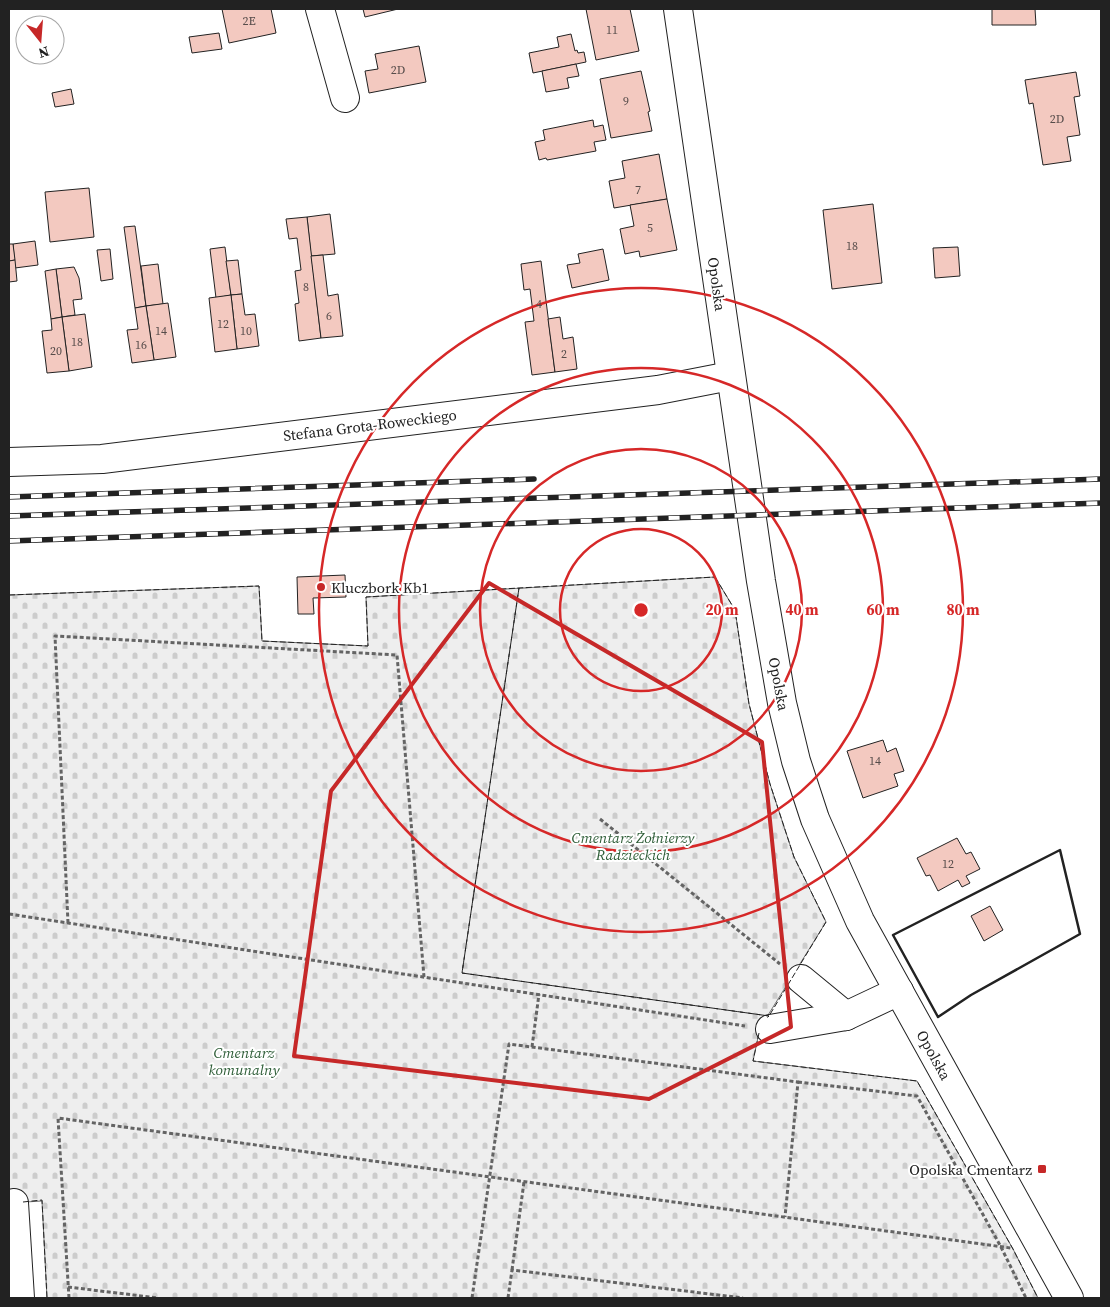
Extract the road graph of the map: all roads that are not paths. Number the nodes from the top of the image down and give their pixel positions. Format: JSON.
{"nodes":[{"id":1,"x":320,"y":9,"type":"edge"},
{"id":2,"x":678,"y":9,"type":"edge"},
{"id":3,"x":345,"y":98,"type":"dead end"},
{"id":4,"x":730,"y":376,"type":"junction"},
{"id":5,"x":9,"y":462,"type":"edge"},
{"id":6,"x":801,"y":979,"type":"road end"},
{"id":7,"x":899,"y":992,"type":"junction"},
{"id":8,"x":846,"y":1016,"type":"junction"},
{"id":9,"x":770,"y":1029,"type":"road end"},
{"id":10,"x":14,"y":1202,"type":"dead end"},
{"id":11,"x":20,"y":1298,"type":"edge"},
{"id":12,"x":1068,"y":1298,"type":"edge"}],
"edges":[{"from":1,"to":3,"type":"main road"},
{"from":2,"to":4,"type":"main road","name":"Opolska"},
{"from":4,"to":5,"type":"main road","name":"Stefana Grota-Roweckiego"},
{"from":4,"to":7,"type":"main road","name":"Opolska"},
{"from":6,"to":8,"type":"main road"},
{"from":7,"to":8,"type":"main road"},
{"from":7,"to":12,"type":"main road","name":"Opolska"},
{"from":8,"to":9,"type":"main road"},
{"from":10,"to":11,"type":"main road"}]}
